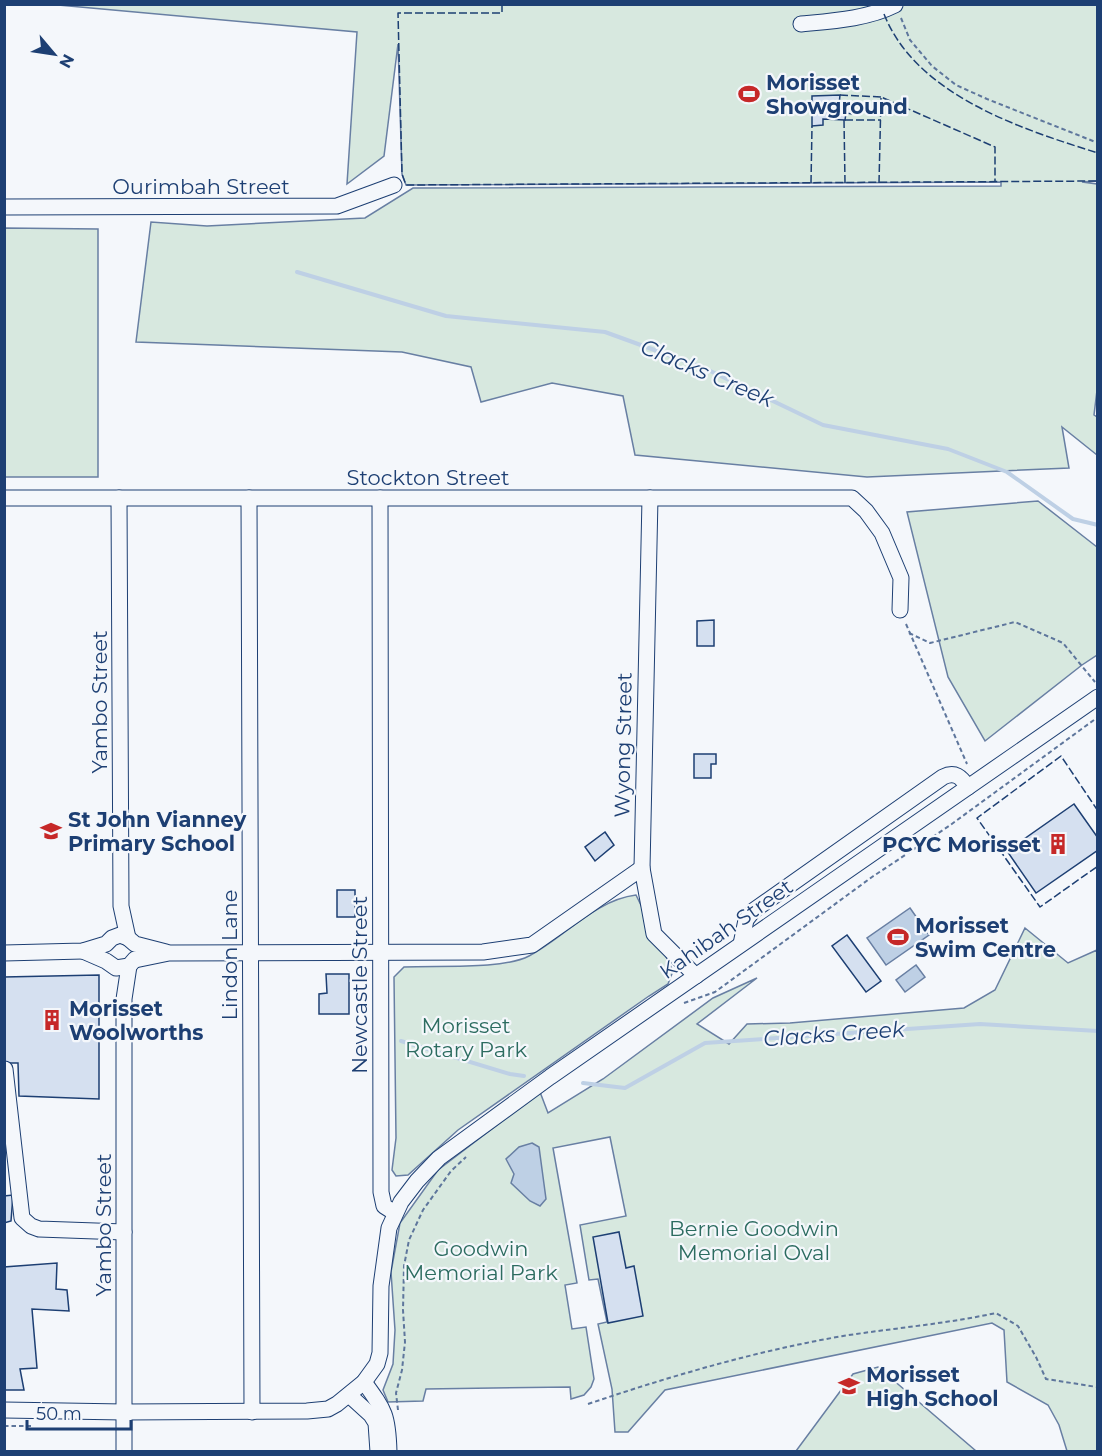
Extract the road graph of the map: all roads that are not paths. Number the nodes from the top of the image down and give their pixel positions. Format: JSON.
{"nodes":[{"id":1,"x":895,"y":5,"type":"edge"},
{"id":2,"x":801,"y":24,"type":"dead end"},
{"id":3,"x":394,"y":185,"type":"dead end"},
{"id":4,"x":4,"y":207,"type":"edge"},
{"id":5,"x":4,"y":498,"type":"edge"},
{"id":6,"x":118,"y":498,"type":"junction"},
{"id":7,"x":249,"y":498,"type":"junction"},
{"id":8,"x":380,"y":498,"type":"junction"},
{"id":9,"x":650,"y":498,"type":"junction"},
{"id":10,"x":900,"y":610,"type":"road end"},
{"id":11,"x":1098,"y":697,"type":"edge"},
{"id":12,"x":972,"y":784,"type":"junction"},
{"id":13,"x":642,"y":868,"type":"junction"},
{"id":14,"x":121,"y":906,"type":"junction"},
{"id":15,"x":109,"y":941,"type":"junction"},
{"id":16,"x":131,"y":941,"type":"junction"},
{"id":17,"x":741,"y":944,"type":"junction"},
{"id":18,"x":83,"y":951,"type":"junction"},
{"id":19,"x":169,"y":952,"type":"junction"},
{"id":20,"x":250,"y":952,"type":"junction"},
{"id":21,"x":380,"y":952,"type":"junction"},
{"id":22,"x":4,"y":953,"type":"edge"},
{"id":23,"x":110,"y":963,"type":"junction"},
{"id":24,"x":132,"y":963,"type":"junction"},
{"id":25,"x":696,"y":976,"type":"junction"},
{"id":26,"x":124,"y":999,"type":"junction"},
{"id":27,"x":5,"y":1069,"type":"edge"},
{"id":28,"x":395,"y":1213,"type":"junction"},
{"id":29,"x":124,"y":1232,"type":"junction"},
{"id":30,"x":364,"y":1382,"type":"junction"},
{"id":31,"x":349,"y":1395,"type":"junction"},
{"id":32,"x":4,"y":1410,"type":"edge"},
{"id":33,"x":124,"y":1412,"type":"junction"},
{"id":34,"x":252,"y":1412,"type":"junction"},
{"id":35,"x":124,"y":1452,"type":"edge"},
{"id":36,"x":378,"y":1452,"type":"edge"},
{"id":37,"x":389,"y":1452,"type":"edge"}],
"edges":[{"from":1,"to":2,"type":"street"},
{"from":3,"to":4,"type":"street","name":"Ourimbah Street"},
{"from":5,"to":6,"type":"street","name":"Stockton Street"},
{"from":6,"to":7,"type":"street","name":"Stockton Street"},
{"from":6,"to":14,"type":"street","name":"Yambo Street"},
{"from":7,"to":8,"type":"street","name":"Stockton Street"},
{"from":7,"to":20,"type":"street","name":"Lindon Lane"},
{"from":8,"to":9,"type":"street","name":"Stockton Street"},
{"from":8,"to":21,"type":"street","name":"Newcastle Street"},
{"from":9,"to":10,"type":"street","name":"Stockton Street"},
{"from":9,"to":13,"type":"street","name":"Wyong Street"},
{"from":11,"to":12,"type":"street","name":"Kahibah Street"},
{"from":12,"to":17,"type":"street","name":"Kahibah Street"},
{"from":12,"to":17,"type":"street"},
{"from":13,"to":21,"type":"street"},
{"from":13,"to":25,"type":"street","name":"Wyong Street"},
{"from":14,"to":15,"type":"street","name":"Yambo Street"},
{"from":14,"to":16,"type":"street","name":"Yambo Street"},
{"from":15,"to":16,"type":"street"},
{"from":15,"to":18,"type":"street"},
{"from":15,"to":23,"type":"street"},
{"from":16,"to":19,"type":"street"},
{"from":16,"to":24,"type":"street"},
{"from":17,"to":25,"type":"street","name":"Kahibah Street"},
{"from":18,"to":22,"type":"street"},
{"from":18,"to":23,"type":"street"},
{"from":19,"to":20,"type":"street"},
{"from":19,"to":24,"type":"street"},
{"from":20,"to":21,"type":"street"},
{"from":20,"to":34,"type":"street","name":"Lindon Lane"},
{"from":21,"to":28,"type":"street","name":"Newcastle Street"},
{"from":23,"to":24,"type":"street"},
{"from":23,"to":26,"type":"street","name":"Yambo Street"},
{"from":24,"to":26,"type":"street","name":"Yambo Street"},
{"from":25,"to":28,"type":"street","name":"Kahibah Street"},
{"from":26,"to":29,"type":"street","name":"Yambo Street"},
{"from":27,"to":29,"type":"street"},
{"from":28,"to":30,"type":"street"},
{"from":29,"to":33,"type":"street","name":"Yambo Street"},
{"from":30,"to":31,"type":"street"},
{"from":30,"to":37,"type":"street"},
{"from":31,"to":34,"type":"street"},
{"from":31,"to":36,"type":"street"},
{"from":32,"to":33,"type":"street"},
{"from":33,"to":34,"type":"street"},
{"from":33,"to":35,"type":"street","name":"Yambo Street"}]}
